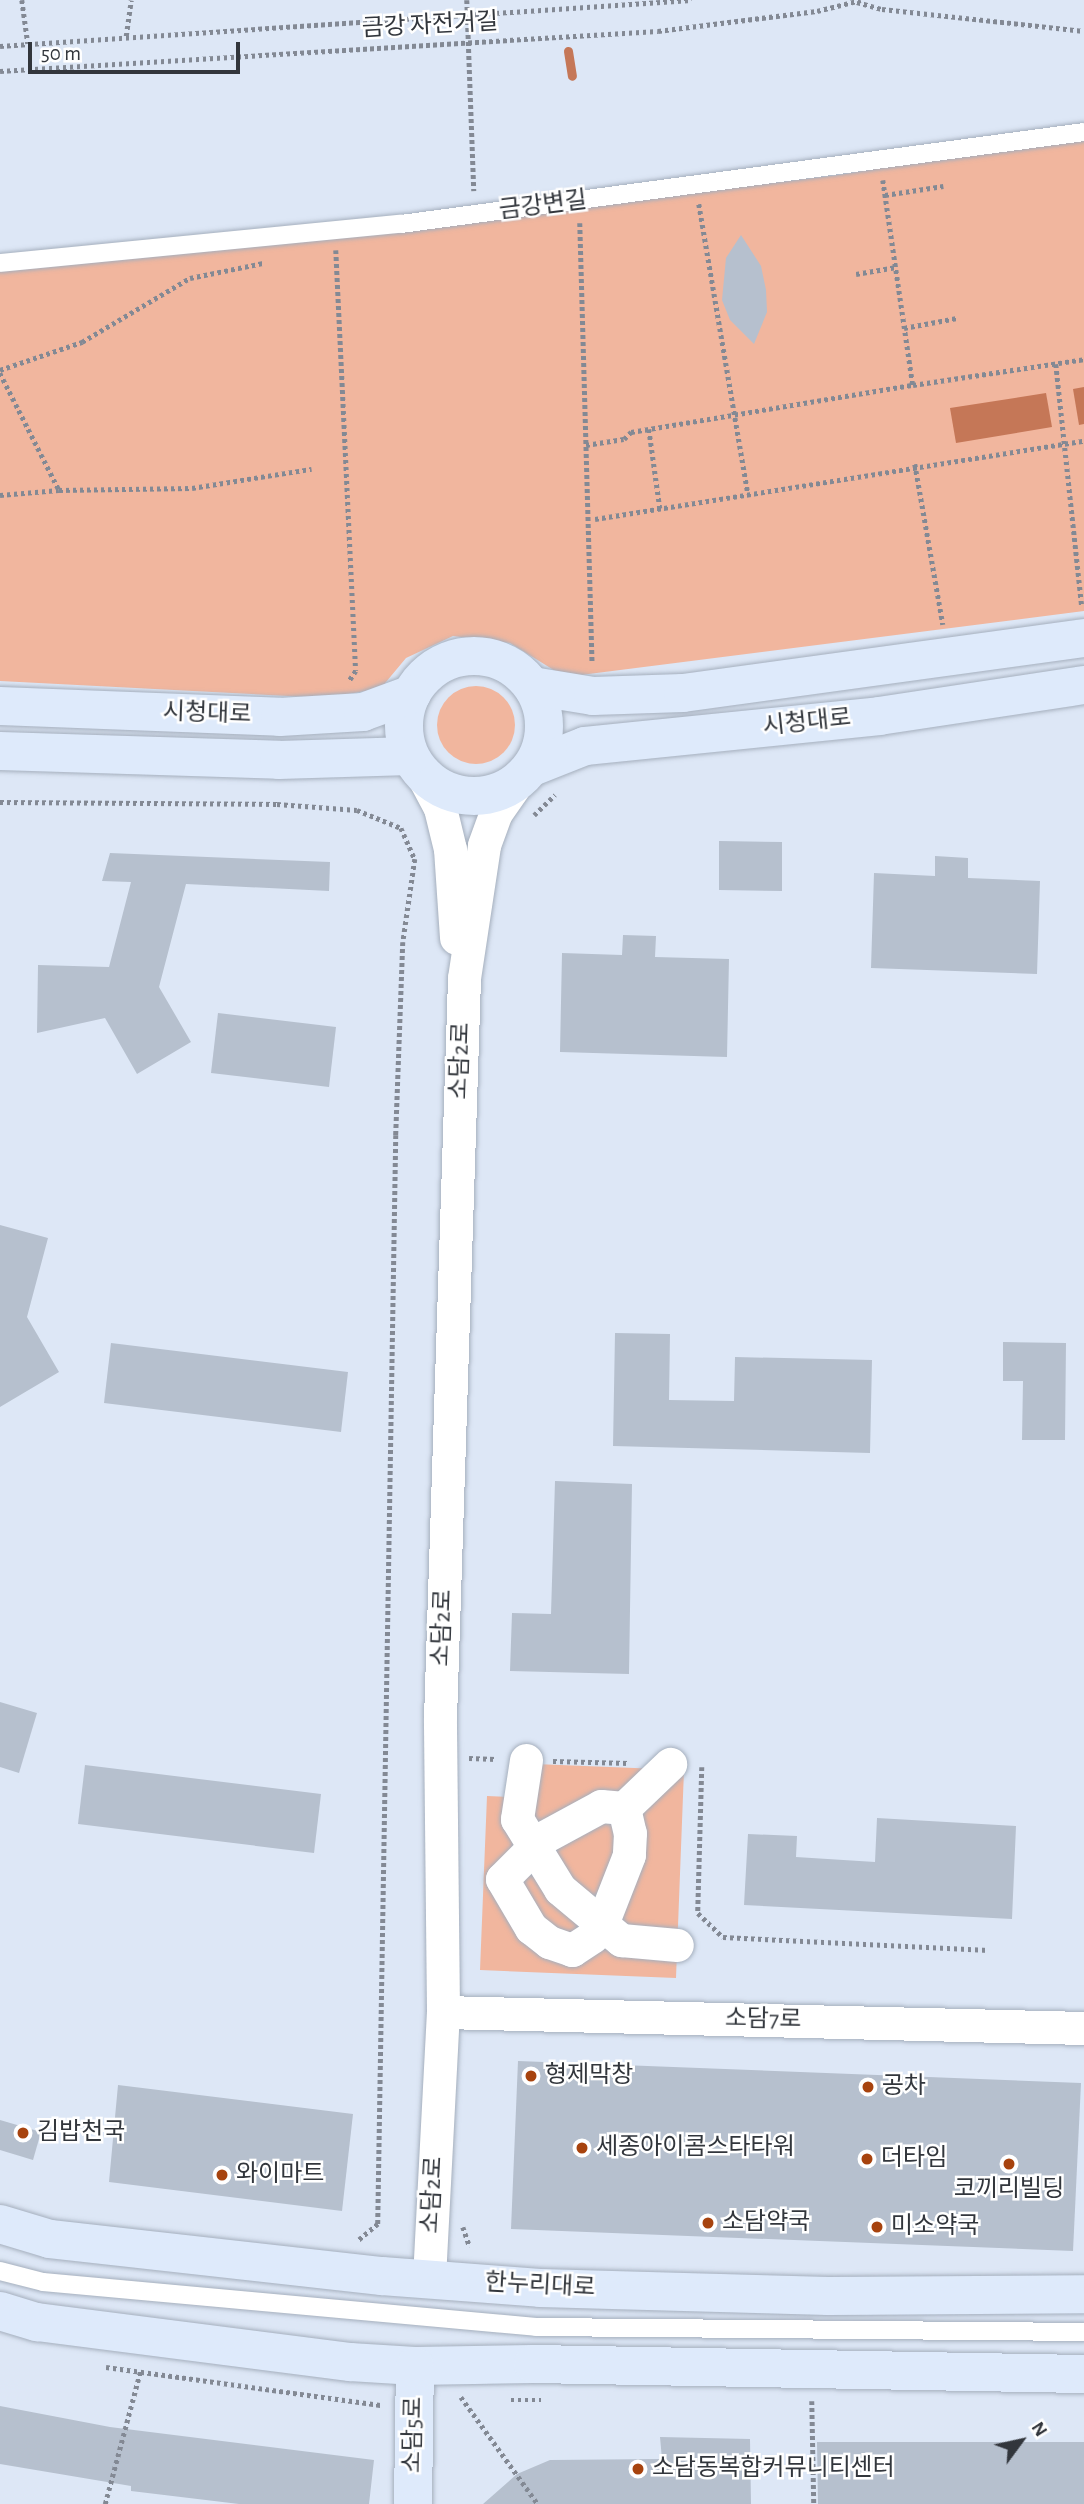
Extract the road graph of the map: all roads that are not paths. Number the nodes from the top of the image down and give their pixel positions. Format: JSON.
{"nodes":[{"id":1,"x":1084,"y":132,"type":"edge"},
{"id":2,"x":0,"y":263,"type":"edge"},
{"id":3,"x":1083,"y":624,"type":"edge"},
{"id":4,"x":1084,"y":685,"type":"edge"},
{"id":5,"x":532,"y":686,"type":"junction"},
{"id":6,"x":412,"y":694,"type":"junction"},
{"id":7,"x":0,"y":706,"type":"edge"},
{"id":8,"x":0,"y":751,"type":"edge"},
{"id":9,"x":417,"y":766,"type":"junction"},
{"id":10,"x":537,"y":779,"type":"junction"},
{"id":11,"x":464,"y":978,"type":"junction"},
{"id":12,"x":526,"y":1760,"type":"road end"},
{"id":13,"x":670,"y":1764,"type":"road end"},
{"id":14,"x":624,"y":1808,"type":"junction"},
{"id":15,"x":533,"y":1848,"type":"junction"},
{"id":16,"x":603,"y":1924,"type":"junction"},
{"id":17,"x":677,"y":1945,"type":"dead end"},
{"id":18,"x":443,"y":2012,"type":"junction"},
{"id":19,"x":1084,"y":2028,"type":"edge"},
{"id":20,"x":0,"y":2224,"type":"edge"},
{"id":21,"x":0,"y":2271,"type":"edge"},
{"id":22,"x":429,"y":2278,"type":"junction"},
{"id":23,"x":1084,"y":2294,"type":"edge"},
{"id":24,"x":0,"y":2311,"type":"edge"},
{"id":25,"x":1084,"y":2332,"type":"edge"},
{"id":26,"x":415,"y":2366,"type":"junction"},
{"id":27,"x":1084,"y":2374,"type":"edge"},
{"id":28,"x":413,"y":2504,"type":"edge"}],
"edges":[{"from":1,"to":2,"type":"lane","name":"금강변길"},
{"from":3,"to":5,"type":"street","name":"시청대로"},
{"from":4,"to":10,"type":"street","name":"시청대로"},
{"from":5,"to":6,"type":"street"},
{"from":5,"to":10,"type":"street"},
{"from":6,"to":7,"type":"street","name":"시청대로"},
{"from":6,"to":9,"type":"street"},
{"from":8,"to":9,"type":"street","name":"시청대로"},
{"from":9,"to":10,"type":"street"},
{"from":9,"to":11,"type":"street"},
{"from":10,"to":11,"type":"street"},
{"from":11,"to":18,"type":"street","name":"소담2로"},
{"from":12,"to":15,"type":"street"},
{"from":13,"to":14,"type":"street"},
{"from":14,"to":15,"type":"street"},
{"from":14,"to":16,"type":"street"},
{"from":15,"to":16,"type":"street"},
{"from":15,"to":16,"type":"street"},
{"from":16,"to":17,"type":"street"},
{"from":18,"to":19,"type":"street","name":"소담7로"},
{"from":18,"to":22,"type":"street","name":"소담2로"},
{"from":20,"to":22,"type":"street","name":"한누리대로"},
{"from":21,"to":25,"type":"lane"},
{"from":22,"to":23,"type":"street","name":"한누리대로"},
{"from":24,"to":26,"type":"street"},
{"from":26,"to":27,"type":"street"},
{"from":26,"to":28,"type":"street","name":"소담5로"}]}
